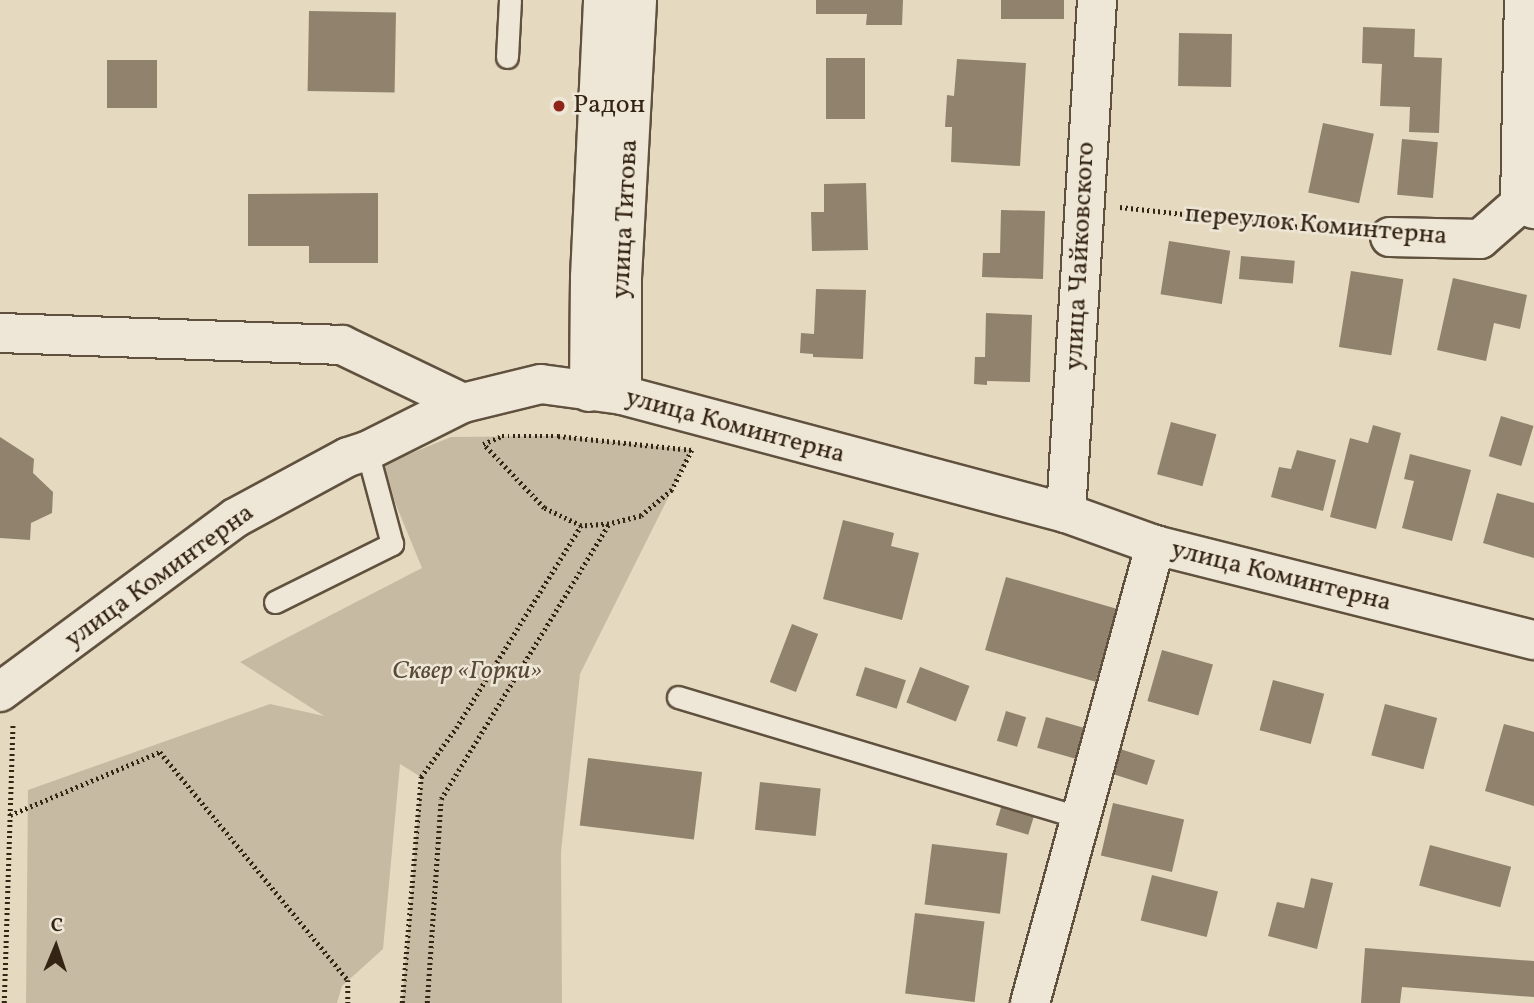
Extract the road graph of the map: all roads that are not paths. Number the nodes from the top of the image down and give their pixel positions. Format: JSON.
{"nodes":[{"id":1,"x":510,"y":0,"type":"edge"},
{"id":2,"x":603,"y":0,"type":"edge"},
{"id":3,"x":637,"y":0,"type":"edge"},
{"id":4,"x":1097,"y":0,"type":"edge"},
{"id":5,"x":1524,"y":0,"type":"edge"},
{"id":6,"x":507,"y":57,"type":"dead end"},
{"id":7,"x":1527,"y":206,"type":"edge"},
{"id":8,"x":1390,"y":237,"type":"road end"},
{"id":9,"x":0,"y":332,"type":"edge"},
{"id":10,"x":605,"y":394,"type":"junction"},
{"id":11,"x":463,"y":403,"type":"junction"},
{"id":12,"x":367,"y":451,"type":"junction"},
{"id":13,"x":1066,"y":513,"type":"junction"},
{"id":14,"x":1155,"y":545,"type":"junction"},
{"id":15,"x":275,"y":603,"type":"dead end"},
{"id":16,"x":1534,"y":640,"type":"edge"},
{"id":17,"x":7,"y":687,"type":"edge"},
{"id":18,"x":678,"y":696,"type":"dead end"},
{"id":19,"x":1082,"y":818,"type":"junction"},
{"id":20,"x":1030,"y":1003,"type":"edge"}],
"edges":[{"from":1,"to":6,"type":"lane"},
{"from":2,"to":10,"type":"street","name":"улица Титова"},
{"from":3,"to":10,"type":"street","name":"улица Титова"},
{"from":4,"to":13,"type":"street","name":"улица Чайковского"},
{"from":5,"to":7,"type":"street"},
{"from":7,"to":8,"type":"street","name":"переулок Коминтерна"},
{"from":9,"to":11,"type":"street"},
{"from":10,"to":11,"type":"street","name":"улица Коминтерна"},
{"from":10,"to":13,"type":"street","name":"улица Коминтерна"},
{"from":11,"to":12,"type":"street","name":"улица Коминтерна"},
{"from":12,"to":15,"type":"lane"},
{"from":12,"to":17,"type":"street","name":"улица Коминтерна"},
{"from":13,"to":14,"type":"street","name":"улица Коминтерна"},
{"from":14,"to":16,"type":"street","name":"улица Коминтерна"},
{"from":14,"to":19,"type":"street"},
{"from":18,"to":19,"type":"lane"},
{"from":19,"to":20,"type":"street"}]}
